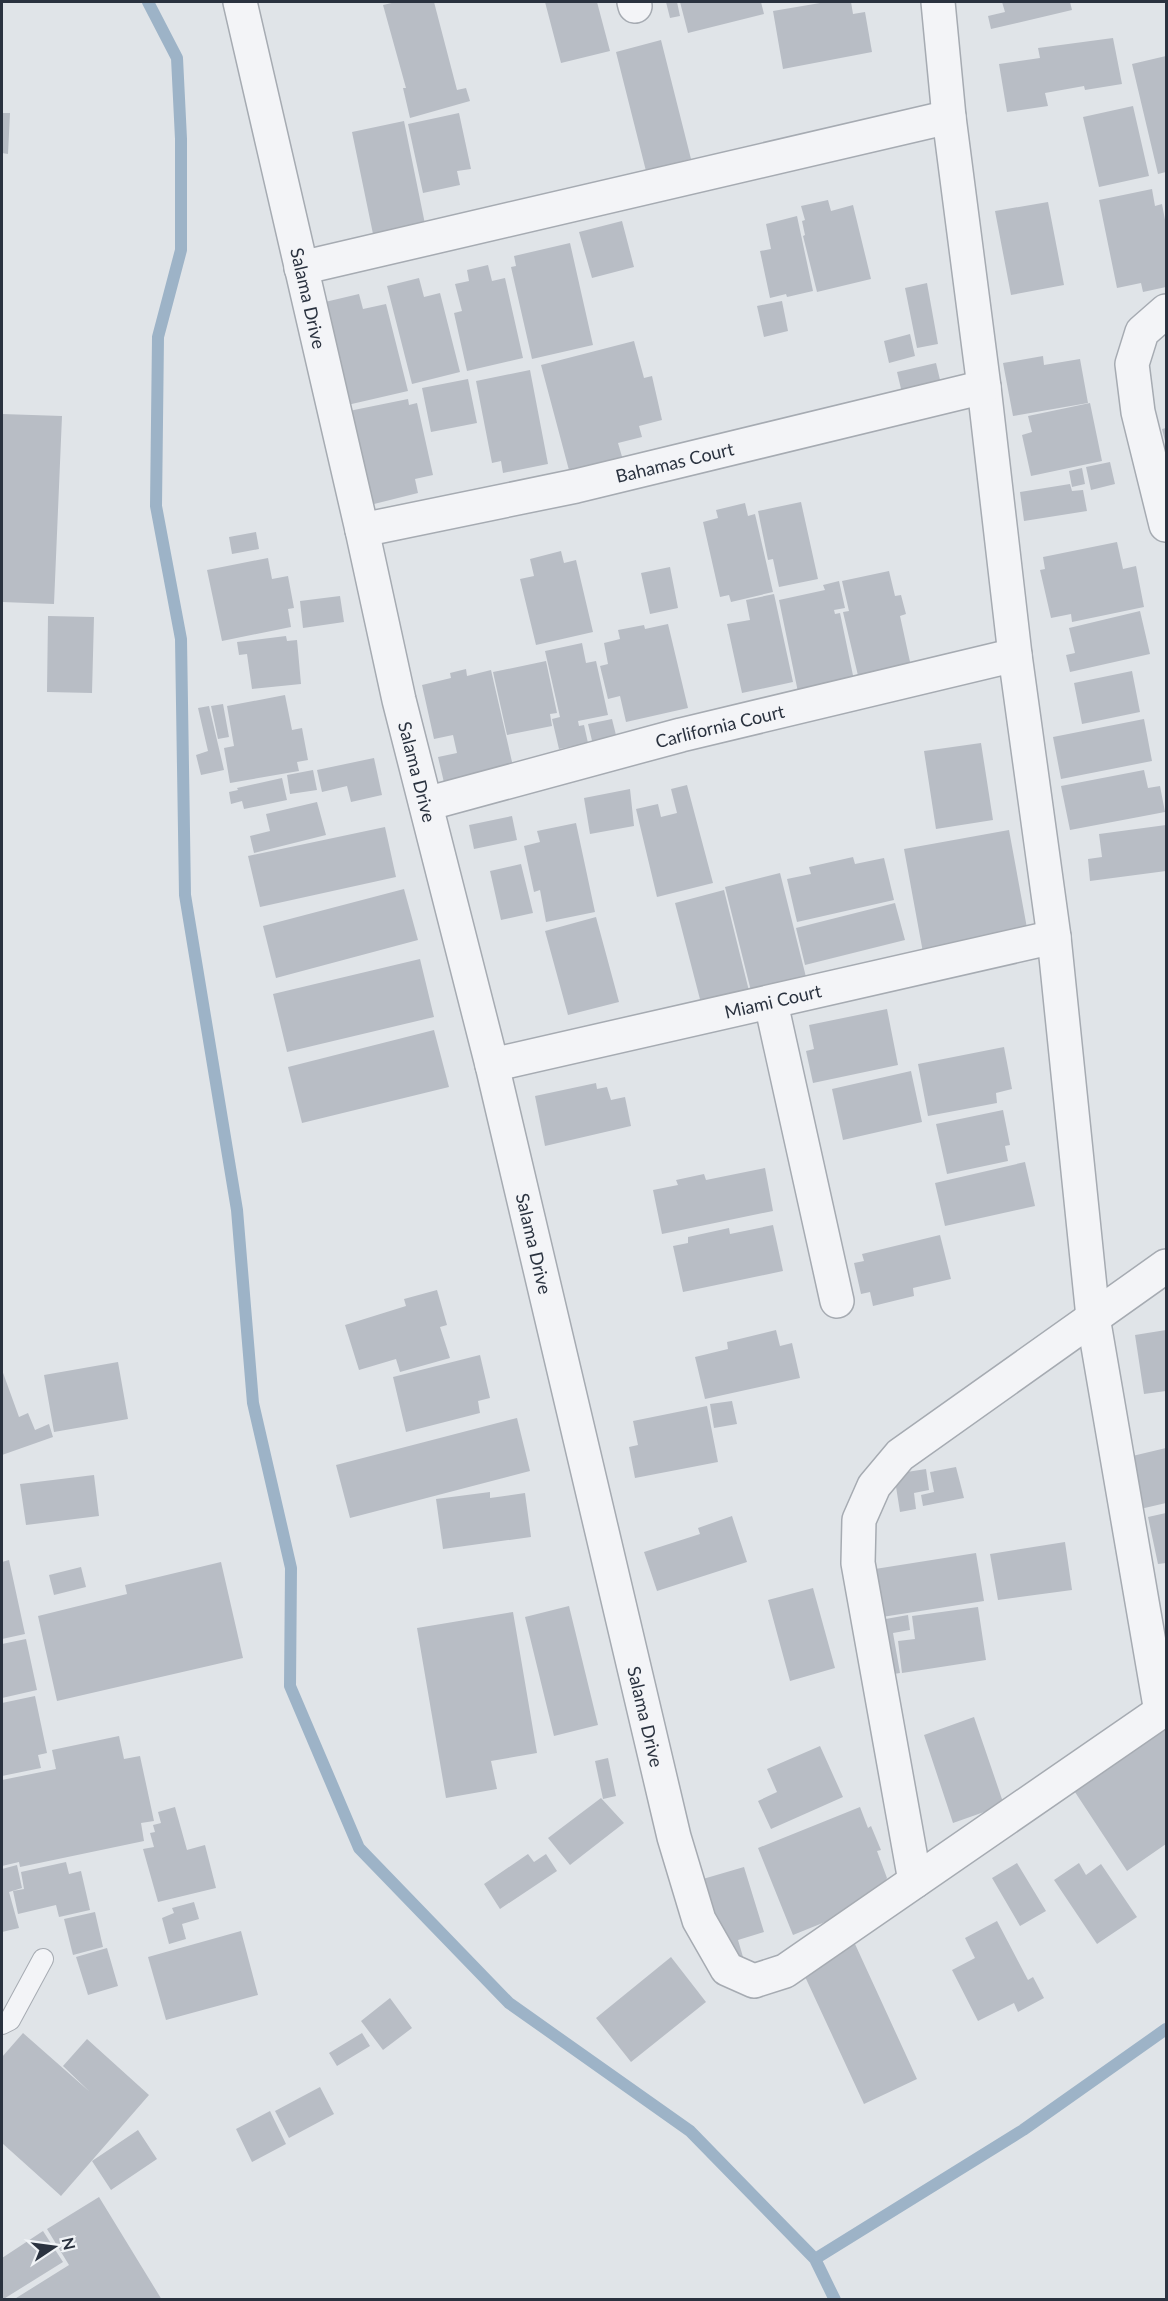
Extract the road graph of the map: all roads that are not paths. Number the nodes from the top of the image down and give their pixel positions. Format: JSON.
{"nodes":[{"id":1,"x":240,"y":2,"type":"edge"},
{"id":2,"x":938,"y":2,"type":"edge"},
{"id":3,"x":949,"y":117,"type":"junction"},
{"id":4,"x":301,"y":268,"type":"junction"},
{"id":5,"x":1167,"y":311,"type":"edge"},
{"id":6,"x":984,"y":387,"type":"junction"},
{"id":7,"x":1167,"y":525,"type":"edge"},
{"id":8,"x":362,"y":530,"type":"junction"},
{"id":9,"x":1015,"y":656,"type":"junction"},
{"id":10,"x":426,"y":804,"type":"junction"},
{"id":11,"x":1054,"y":937,"type":"junction"},
{"id":12,"x":771,"y":1003,"type":"junction"},
{"id":13,"x":492,"y":1065,"type":"junction"},
{"id":14,"x":1167,"y":1266,"type":"edge"},
{"id":15,"x":837,"y":1301,"type":"dead end"},
{"id":16,"x":1093,"y":1317,"type":"junction"},
{"id":17,"x":1164,"y":1710,"type":"edge"},
{"id":18,"x":915,"y":1881,"type":"junction"},
{"id":19,"x":43,"y":1959,"type":"dead end"},
{"id":20,"x":2,"y":2024,"type":"edge"}],
"edges":[{"from":1,"to":4,"type":"street","name":"Salama Drive"},
{"from":2,"to":3,"type":"street"},
{"from":3,"to":4,"type":"street"},
{"from":3,"to":6,"type":"street"},
{"from":4,"to":8,"type":"street","name":"Salama Drive"},
{"from":5,"to":7,"type":"street"},
{"from":6,"to":8,"type":"street","name":"Bahamas Court"},
{"from":6,"to":9,"type":"street"},
{"from":8,"to":10,"type":"street","name":"Salama Drive"},
{"from":9,"to":10,"type":"street","name":"Carlifornia Court"},
{"from":9,"to":11,"type":"street"},
{"from":10,"to":13,"type":"street","name":"Salama Drive"},
{"from":11,"to":12,"type":"street","name":"Miami Court"},
{"from":11,"to":16,"type":"street"},
{"from":12,"to":13,"type":"street","name":"Miami Court"},
{"from":12,"to":15,"type":"street"},
{"from":13,"to":18,"type":"street","name":"Salama Drive"},
{"from":14,"to":16,"type":"street"},
{"from":16,"to":17,"type":"street"},
{"from":16,"to":18,"type":"street"},
{"from":17,"to":18,"type":"street","name":"Salama Drive"},
{"from":19,"to":20,"type":"lane"}]}
